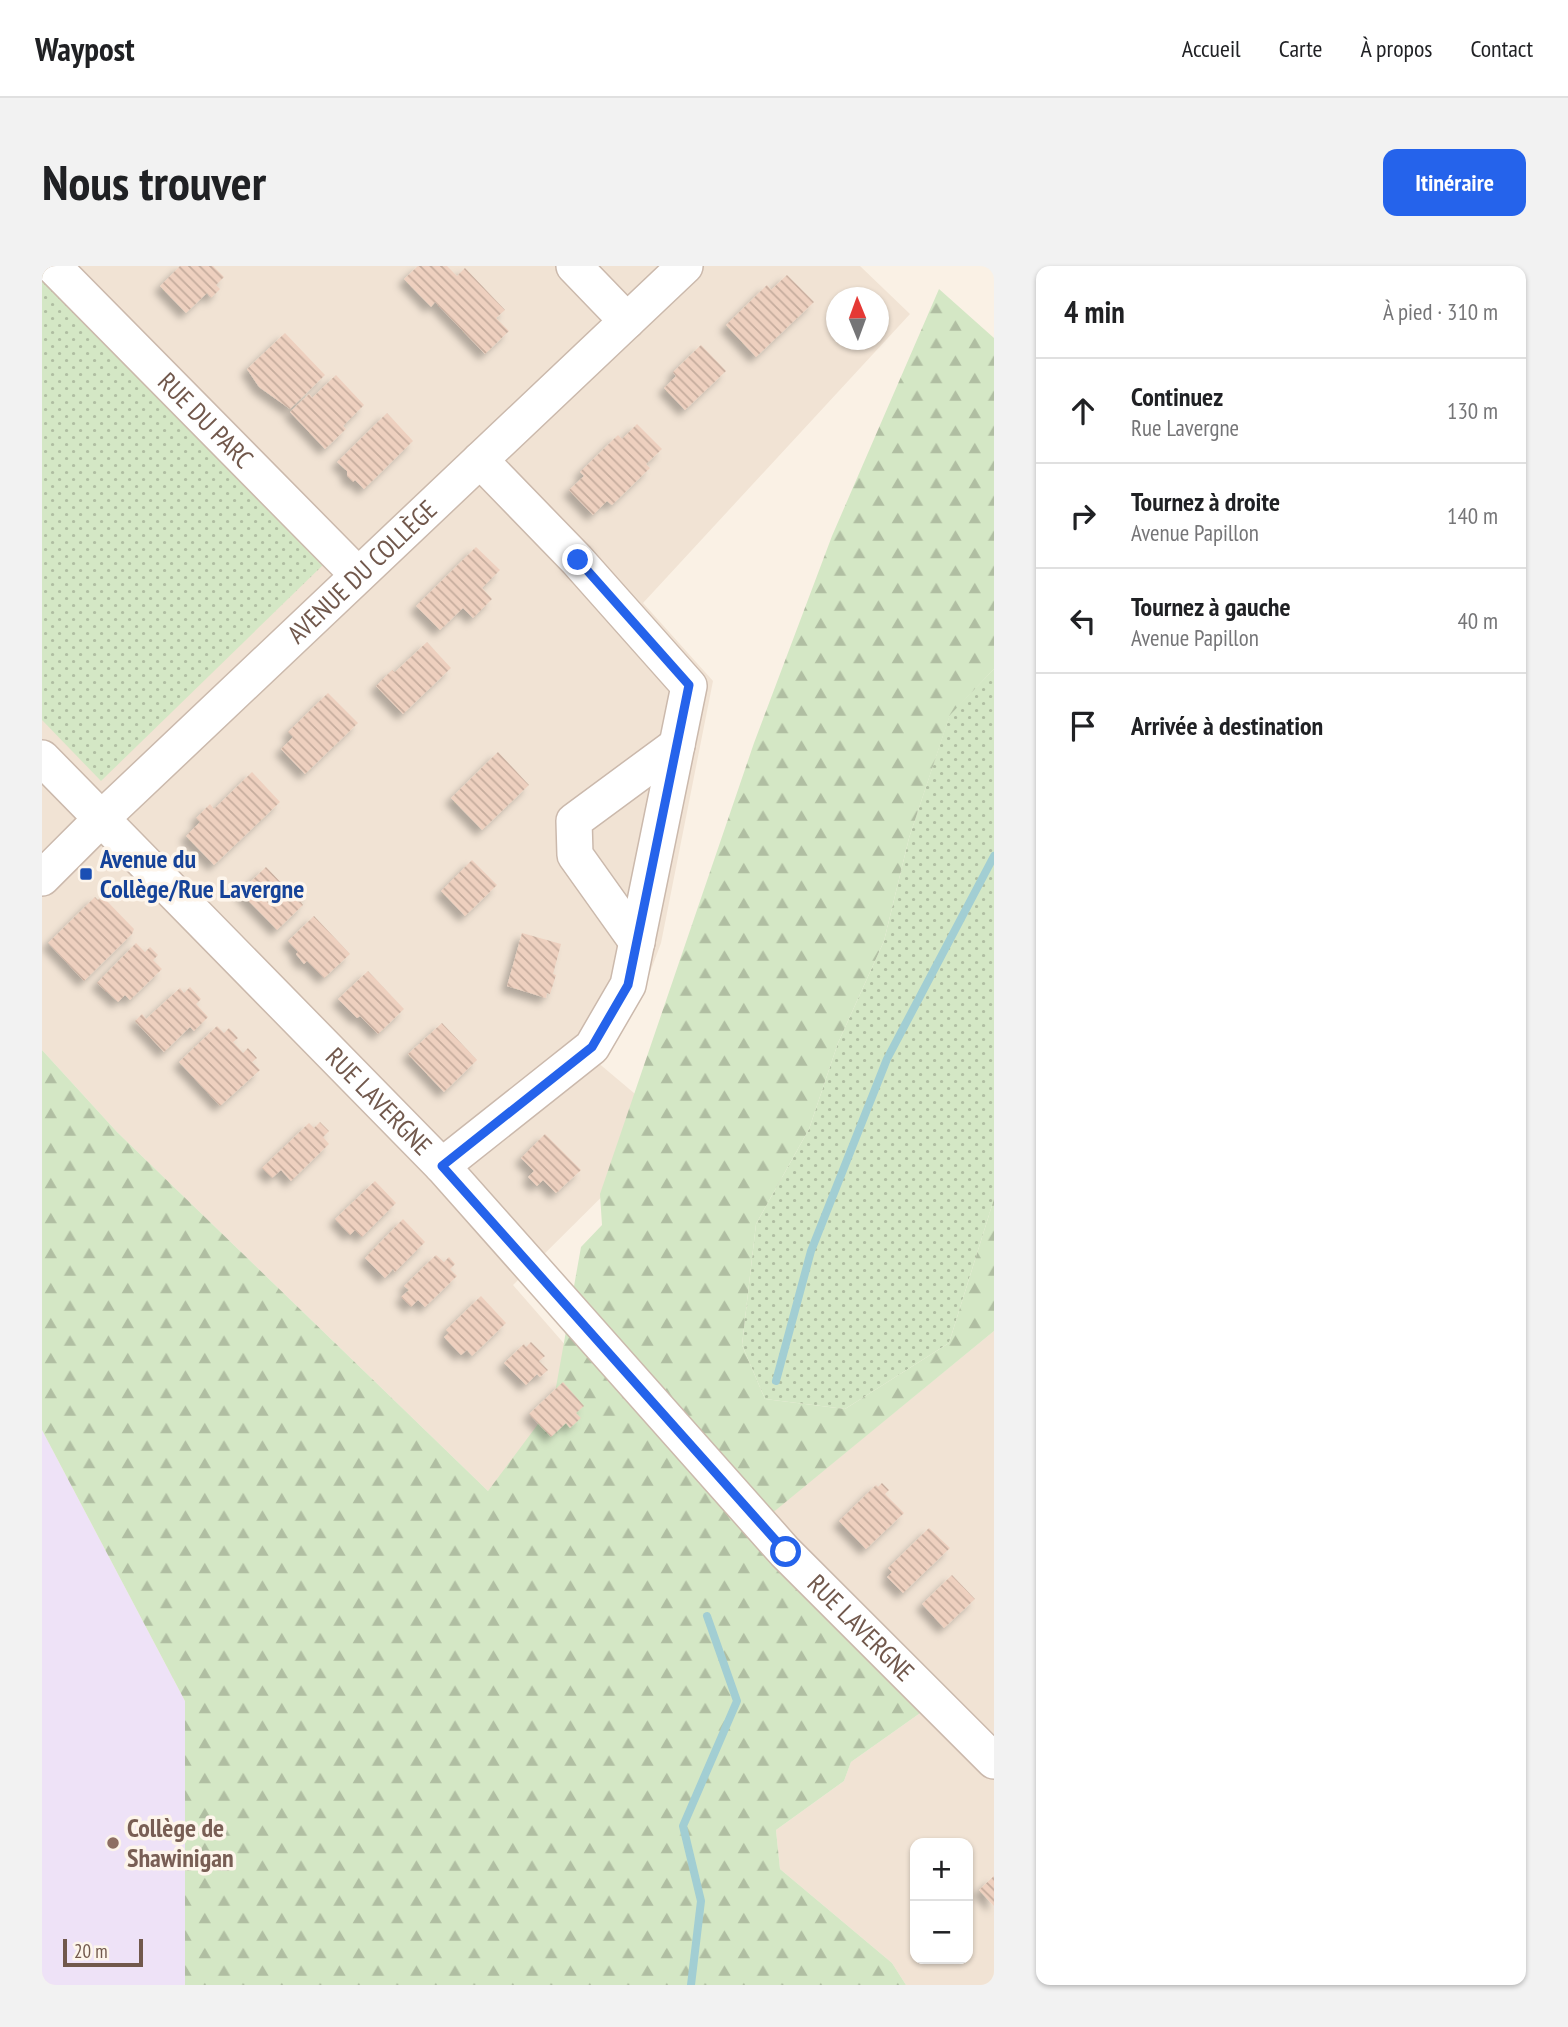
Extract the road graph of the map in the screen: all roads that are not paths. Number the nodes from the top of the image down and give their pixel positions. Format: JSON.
{"nodes":[{"id":1,"x":53,"y":266,"type":"edge"},
{"id":2,"x":574,"y":266,"type":"edge"},
{"id":3,"x":685,"y":266,"type":"edge"},
{"id":4,"x":626,"y":321,"type":"junction"},
{"id":5,"x":480,"y":460,"type":"junction"},
{"id":6,"x":358,"y":575,"type":"junction"},
{"id":7,"x":677,"y":745,"type":"junction"},
{"id":8,"x":42,"y":758,"type":"edge"},
{"id":9,"x":102,"y":818,"type":"junction"},
{"id":10,"x":42,"y":878,"type":"edge"},
{"id":11,"x":637,"y":942,"type":"junction"},
{"id":12,"x":442,"y":1166,"type":"junction"},
{"id":13,"x":994,"y":1761,"type":"edge"}],
"edges":[{"from":1,"to":6,"type":"street","name":"RUE DU PARC"},
{"from":2,"to":4,"type":"street"},
{"from":3,"to":4,"type":"street","name":"AVENUE DU COLLÈGE"},
{"from":4,"to":5,"type":"street","name":"AVENUE DU COLLÈGE"},
{"from":5,"to":6,"type":"street","name":"AVENUE DU COLLÈGE"},
{"from":5,"to":7,"type":"street"},
{"from":6,"to":9,"type":"street","name":"AVENUE DU COLLÈGE"},
{"from":7,"to":11,"type":"street"},
{"from":7,"to":11,"type":"street"},
{"from":8,"to":9,"type":"street","name":"RUE LAVERGNE"},
{"from":9,"to":10,"type":"street","name":"AVENUE DU COLLÈGE"},
{"from":9,"to":12,"type":"street","name":"RUE LAVERGNE"},
{"from":11,"to":12,"type":"street"},
{"from":12,"to":13,"type":"street","name":"RUE LAVERGNE"}]}
